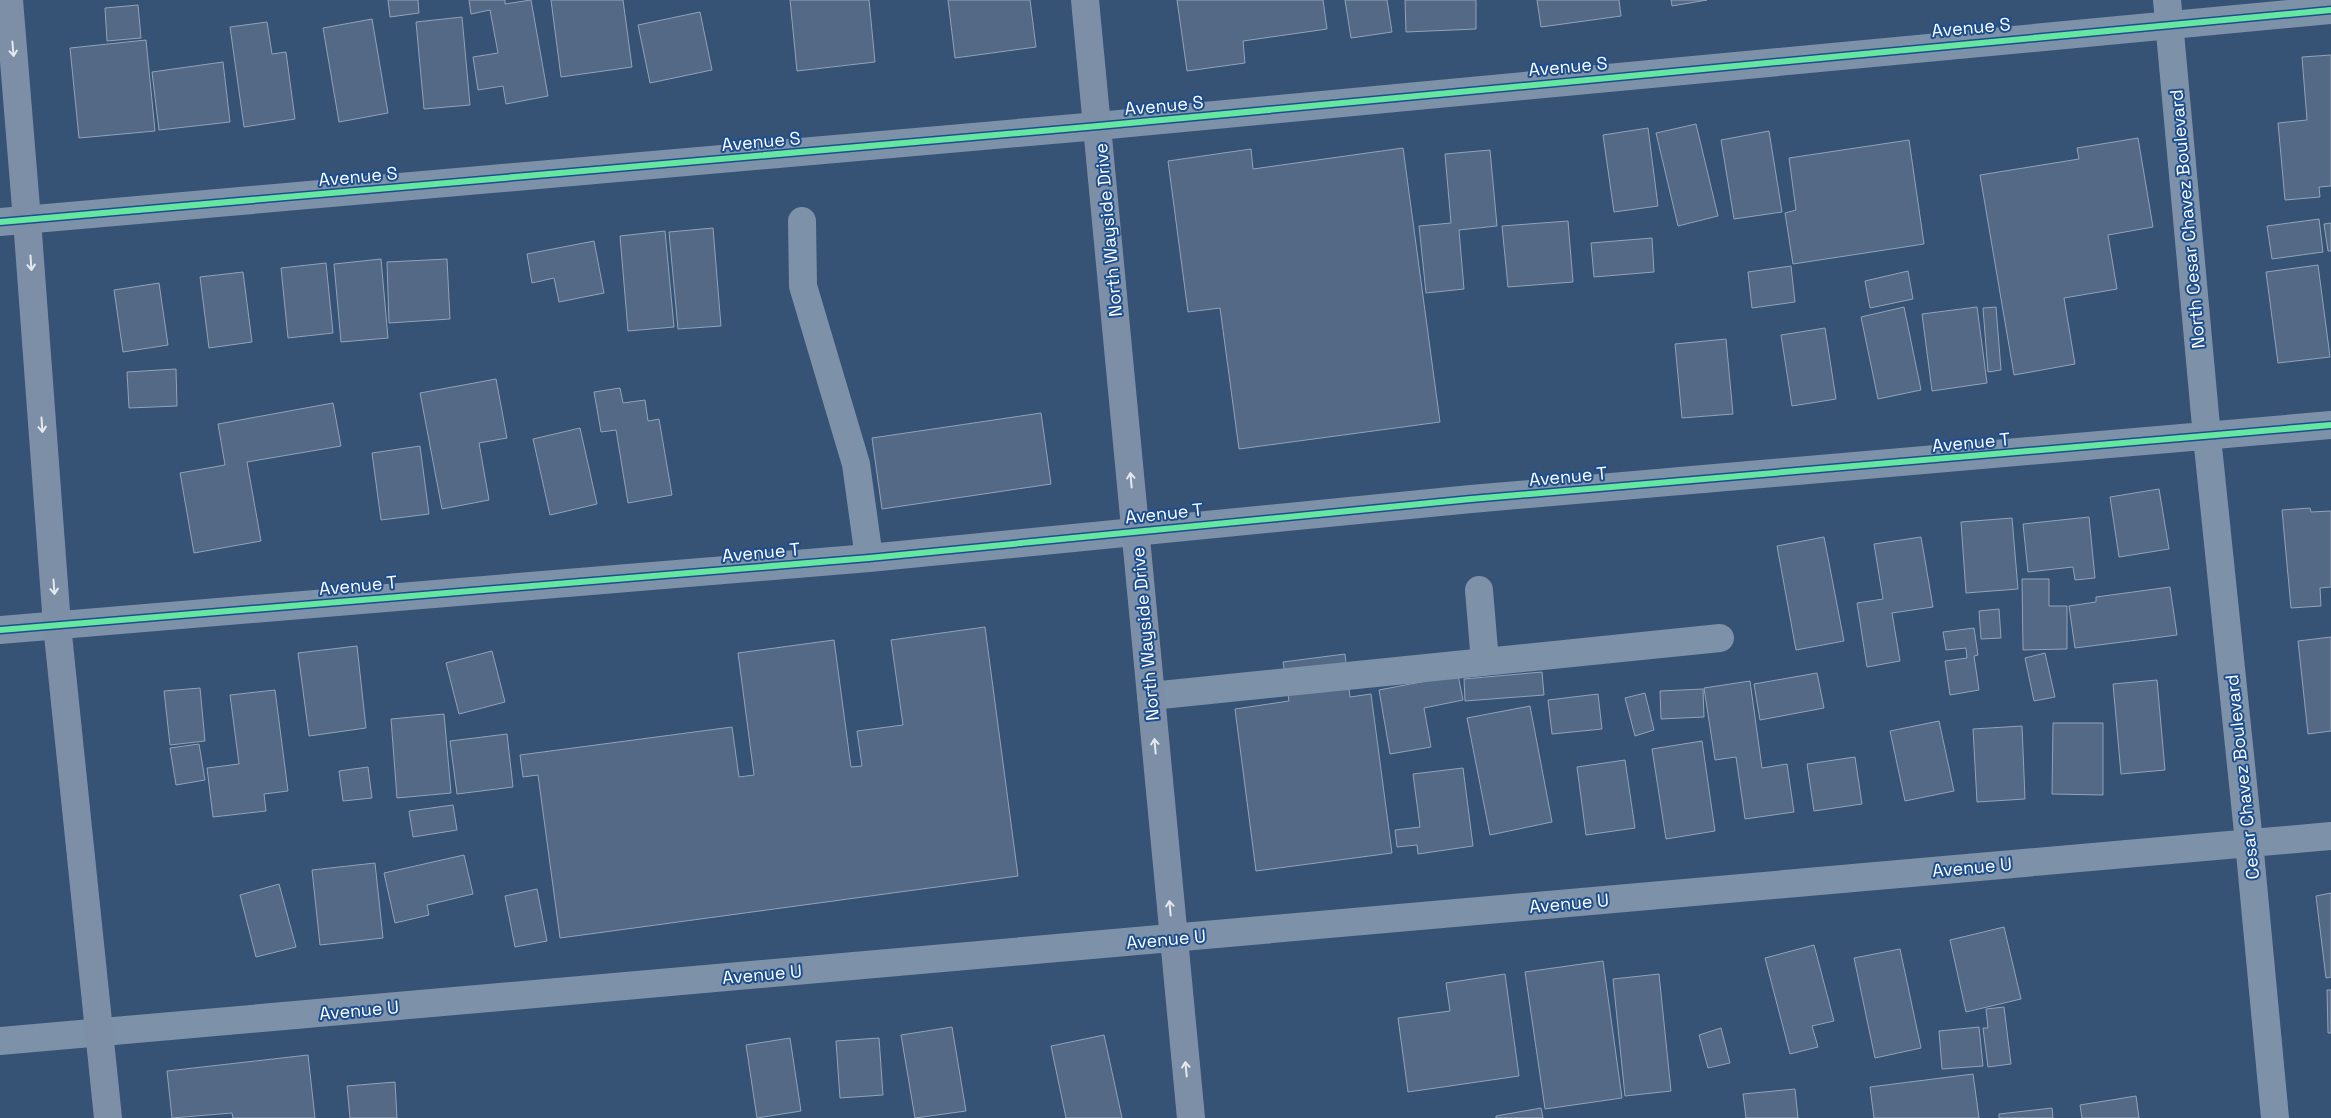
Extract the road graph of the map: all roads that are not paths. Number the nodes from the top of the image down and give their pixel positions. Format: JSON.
{"nodes":[{"id":1,"x":9,"y":0,"type":"edge"},
{"id":2,"x":1085,"y":0,"type":"edge"},
{"id":3,"x":2331,"y":10,"type":"edge"},
{"id":4,"x":2169,"y":12,"type":"edge"},
{"id":5,"x":1098,"y":126,"type":"junction"},
{"id":6,"x":28,"y":220,"type":"junction"},
{"id":7,"x":802,"y":221,"type":"dead end"},
{"id":8,"x":0,"y":222,"type":"edge"},
{"id":9,"x":2331,"y":425,"type":"edge"},
{"id":10,"x":2207,"y":437,"type":"junction"},
{"id":11,"x":1136,"y":531,"type":"junction"},
{"id":12,"x":870,"y":558,"type":"junction"},
{"id":13,"x":1478,"y":590,"type":"dead end"},
{"id":14,"x":57,"y":625,"type":"junction"},
{"id":15,"x":0,"y":630,"type":"edge"},
{"id":16,"x":1720,"y":638,"type":"dead end"},
{"id":17,"x":1486,"y":662,"type":"junction"},
{"id":18,"x":1151,"y":696,"type":"junction"},
{"id":19,"x":2331,"y":836,"type":"edge"},
{"id":20,"x":2249,"y":842,"type":"junction"},
{"id":21,"x":1173,"y":938,"type":"junction"},
{"id":22,"x":100,"y":1032,"type":"junction"},
{"id":23,"x":0,"y":1041,"type":"edge"},
{"id":24,"x":108,"y":1118,"type":"edge"},
{"id":25,"x":1191,"y":1118,"type":"edge"},
{"id":26,"x":2275,"y":1118,"type":"edge"}],
"edges":[{"from":1,"to":6,"type":"main road","one_way":true},
{"from":2,"to":5,"type":"main road","name":"North Wayside Drive"},
{"from":3,"to":4,"type":"street","name":"Avenue S"},
{"from":4,"to":5,"type":"street","name":"Avenue S"},
{"from":4,"to":10,"type":"street","name":"North Cesar Chavez Boulevard"},
{"from":5,"to":6,"type":"street","name":"Avenue S"},
{"from":11,"to":5,"type":"main road","name":"North Wayside Drive","one_way":true},
{"from":6,"to":8,"type":"street","name":"Avenue S"},
{"from":6,"to":14,"type":"main road","one_way":true},
{"from":7,"to":12,"type":"street"},
{"from":9,"to":10,"type":"street","name":"Avenue T"},
{"from":10,"to":11,"type":"street","name":"Avenue T"},
{"from":10,"to":20,"type":"street","name":"Cesar Chavez Boulevard"},
{"from":11,"to":12,"type":"street","name":"Avenue T"},
{"from":11,"to":18,"type":"main road","name":"North Wayside Drive"},
{"from":12,"to":14,"type":"street","name":"Avenue T"},
{"from":13,"to":17,"type":"street"},
{"from":14,"to":15,"type":"street","name":"Avenue T"},
{"from":14,"to":22,"type":"main road"},
{"from":16,"to":17,"type":"street"},
{"from":17,"to":18,"type":"street"},
{"from":21,"to":18,"type":"main road","name":"North Wayside Drive","one_way":true},
{"from":19,"to":20,"type":"street","name":"Avenue U"},
{"from":20,"to":21,"type":"street","name":"Avenue U"},
{"from":20,"to":26,"type":"street","name":"Cesar Chavez Boulevard"},
{"from":21,"to":22,"type":"street","name":"Avenue U"},
{"from":25,"to":21,"type":"main road","name":"North Wayside Drive","one_way":true},
{"from":22,"to":23,"type":"street","name":"Avenue U"},
{"from":22,"to":24,"type":"main road"}]}
